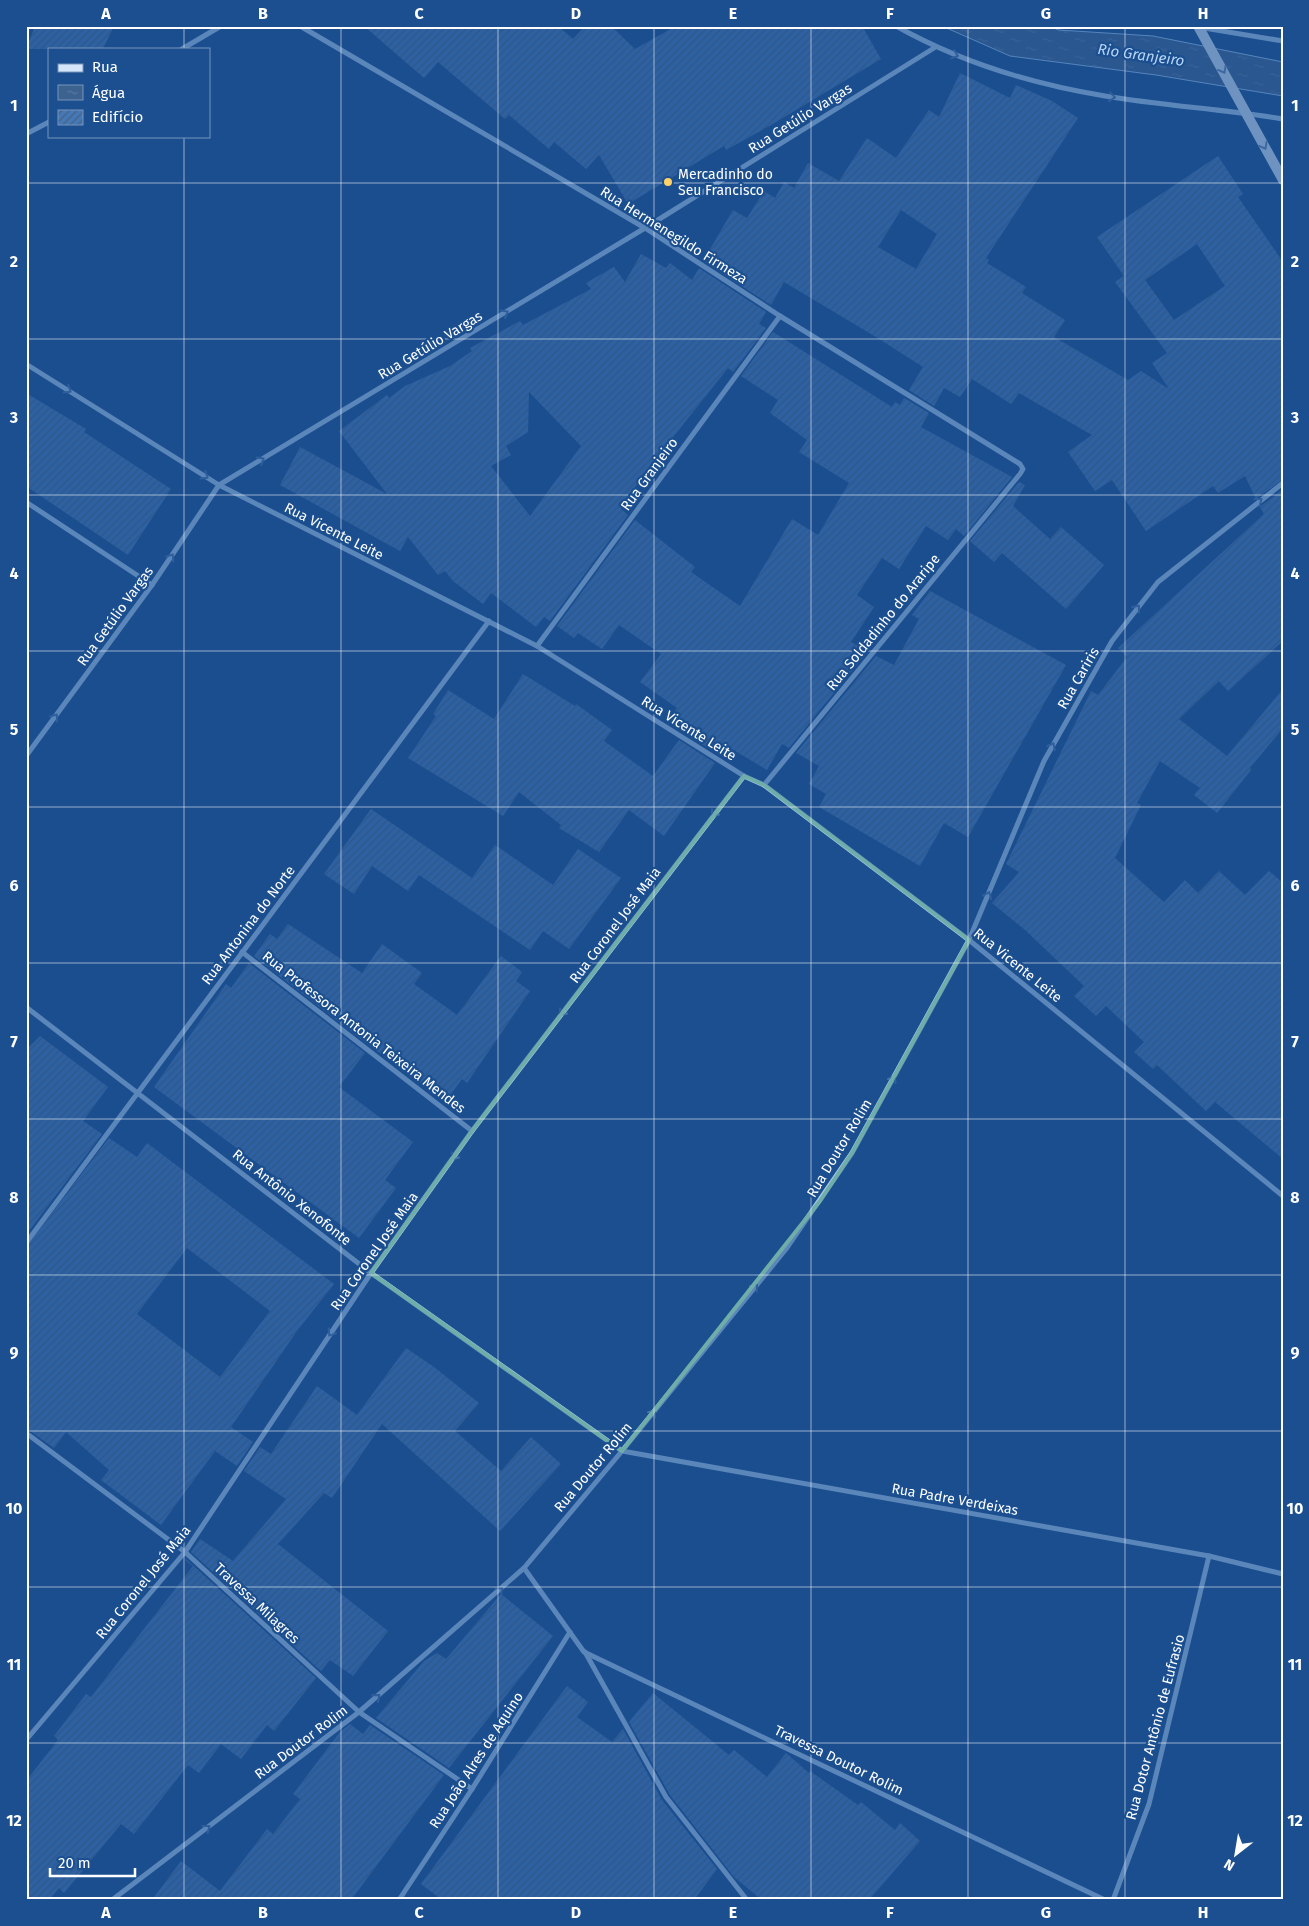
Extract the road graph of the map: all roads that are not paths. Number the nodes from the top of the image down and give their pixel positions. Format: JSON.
{"nodes":[{"id":1,"x":221,"y":26,"type":"edge"},
{"id":2,"x":300,"y":26,"type":"edge"},
{"id":3,"x":896,"y":26,"type":"edge"},
{"id":4,"x":1196,"y":27,"type":"edge"},
{"id":5,"x":1283,"y":41,"type":"edge"},
{"id":6,"x":184,"y":48,"type":"edge"},
{"id":7,"x":934,"y":48,"type":"junction"},
{"id":8,"x":1246,"y":113,"type":"junction"},
{"id":9,"x":1283,"y":118,"type":"edge"},
{"id":10,"x":48,"y":123,"type":"edge"},
{"id":11,"x":26,"y":134,"type":"edge"},
{"id":12,"x":1283,"y":180,"type":"edge"},
{"id":13,"x":645,"y":228,"type":"junction"},
{"id":14,"x":780,"y":316,"type":"junction"},
{"id":15,"x":26,"y":364,"type":"edge"},
{"id":16,"x":1020,"y":474,"type":"joint"},
{"id":17,"x":1283,"y":483,"type":"edge"},
{"id":18,"x":219,"y":485,"type":"junction"},
{"id":19,"x":26,"y":502,"type":"edge"},
{"id":20,"x":152,"y":585,"type":"junction"},
{"id":21,"x":489,"y":622,"type":"junction"},
{"id":22,"x":537,"y":646,"type":"junction"},
{"id":23,"x":26,"y":756,"type":"edge"},
{"id":24,"x":744,"y":776,"type":"junction"},
{"id":25,"x":764,"y":785,"type":"junction"},
{"id":26,"x":969,"y":940,"type":"junction"},
{"id":27,"x":242,"y":952,"type":"junction"},
{"id":28,"x":26,"y":1007,"type":"edge"},
{"id":29,"x":139,"y":1093,"type":"junction"},
{"id":30,"x":472,"y":1131,"type":"junction"},
{"id":31,"x":1283,"y":1196,"type":"edge"},
{"id":32,"x":26,"y":1243,"type":"edge"},
{"id":33,"x":371,"y":1273,"type":"junction"},
{"id":34,"x":26,"y":1433,"type":"edge"},
{"id":35,"x":622,"y":1451,"type":"junction"},
{"id":36,"x":186,"y":1552,"type":"junction"},
{"id":37,"x":1209,"y":1556,"type":"junction"},
{"id":38,"x":524,"y":1568,"type":"junction"},
{"id":39,"x":1283,"y":1574,"type":"edge"},
{"id":40,"x":570,"y":1632,"type":"junction"},
{"id":41,"x":584,"y":1652,"type":"junction"},
{"id":42,"x":359,"y":1712,"type":"junction"},
{"id":43,"x":26,"y":1740,"type":"edge"},
{"id":44,"x":472,"y":1789,"type":"junction"},
{"id":45,"x":112,"y":1900,"type":"edge"},
{"id":46,"x":399,"y":1900,"type":"edge"},
{"id":47,"x":747,"y":1900,"type":"edge"},
{"id":48,"x":1105,"y":1900,"type":"edge"},
{"id":49,"x":1113,"y":1900,"type":"edge"}],
"edges":[{"from":1,"to":6,"type":"street"},
{"from":2,"to":13,"type":"street","name":"Rua Hermenegildo Firmeza"},
{"from":3,"to":7,"type":"street"},
{"from":4,"to":5,"type":"street"},
{"from":4,"to":8,"type":"main road","one_way":true},
{"from":7,"to":8,"type":"street","one_way":true},
{"from":7,"to":13,"type":"street","name":"Rua Getúlio Vargas"},
{"from":8,"to":9,"type":"street"},
{"from":8,"to":12,"type":"main road","one_way":true},
{"from":10,"to":11,"type":"street"},
{"from":13,"to":14,"type":"street","name":"Rua Hermenegildo Firmeza"},
{"from":18,"to":13,"type":"street","name":"Rua Getúlio Vargas","one_way":true},
{"from":14,"to":16,"type":"street","name":"Rua Hermenegildo Firmeza"},
{"from":14,"to":22,"type":"street","name":"Rua Granjeiro"},
{"from":15,"to":18,"type":"street","name":"Rua Vicente Leite","one_way":true},
{"from":16,"to":25,"type":"street","name":"Rua Soldadinho do Araripe"},
{"from":26,"to":17,"type":"street","name":"Rua Cariris","one_way":true},
{"from":20,"to":18,"type":"street","name":"Rua Getúlio Vargas","one_way":true},
{"from":18,"to":21,"type":"street","name":"Rua Vicente Leite"},
{"from":19,"to":20,"type":"street"},
{"from":23,"to":20,"type":"street","name":"Rua Getúlio Vargas","one_way":true},
{"from":21,"to":22,"type":"street","name":"Rua Vicente Leite"},
{"from":21,"to":27,"type":"street","name":"Rua Antonina do Norte"},
{"from":22,"to":24,"type":"street","name":"Rua Vicente Leite"},
{"from":24,"to":25,"type":"street","name":"Rua Vicente Leite"},
{"from":24,"to":30,"type":"street","name":"Rua Coronel José Maia","one_way":true},
{"from":25,"to":26,"type":"street","name":"Rua Vicente Leite"},
{"from":26,"to":31,"type":"street","name":"Rua Vicente Leite"},
{"from":35,"to":26,"type":"street","name":"Rua Doutor Rolim","one_way":true},
{"from":27,"to":29,"type":"street","name":"Rua Antonina do Norte"},
{"from":27,"to":30,"type":"street","name":"Rua Professora Antonia Teixeira Mendes"},
{"from":28,"to":29,"type":"street","name":"Rua Antônio Xenofonte"},
{"from":29,"to":32,"type":"street","name":"Rua Antonina do Norte"},
{"from":29,"to":33,"type":"street","name":"Rua Antônio Xenofonte"},
{"from":30,"to":33,"type":"street","name":"Rua Coronel José Maia","one_way":true},
{"from":33,"to":35,"type":"street","name":"Rua Antônio Xenofonte"},
{"from":33,"to":36,"type":"street","name":"Rua Coronel José Maia","one_way":true},
{"from":34,"to":36,"type":"street","name":"Travessa Milagres"},
{"from":35,"to":37,"type":"street","name":"Rua Padre Verdeixas"},
{"from":35,"to":38,"type":"street","name":"Rua Doutor Rolim"},
{"from":36,"to":42,"type":"street","name":"Travessa Milagres"},
{"from":36,"to":43,"type":"street","name":"Rua Coronel José Maia"},
{"from":37,"to":39,"type":"street","name":"Rua Padre Verdeixas"},
{"from":37,"to":49,"type":"street","name":"Rua Dotor Antônio de Eufrasio"},
{"from":38,"to":40,"type":"street","name":"Travessa Doutor Rolim"},
{"from":42,"to":38,"type":"street","name":"Rua Doutor Rolim","one_way":true},
{"from":40,"to":41,"type":"street","name":"Travessa Doutor Rolim"},
{"from":40,"to":44,"type":"street","name":"Rua João Alres de Aquino"},
{"from":41,"to":47,"type":"street"},
{"from":41,"to":48,"type":"street","name":"Travessa Doutor Rolim"},
{"from":42,"to":44,"type":"street","name":"Travessa Milagres"},
{"from":45,"to":42,"type":"street","name":"Rua Doutor Rolim","one_way":true},
{"from":44,"to":46,"type":"street","name":"Rua João Alres de Aquino"}]}
